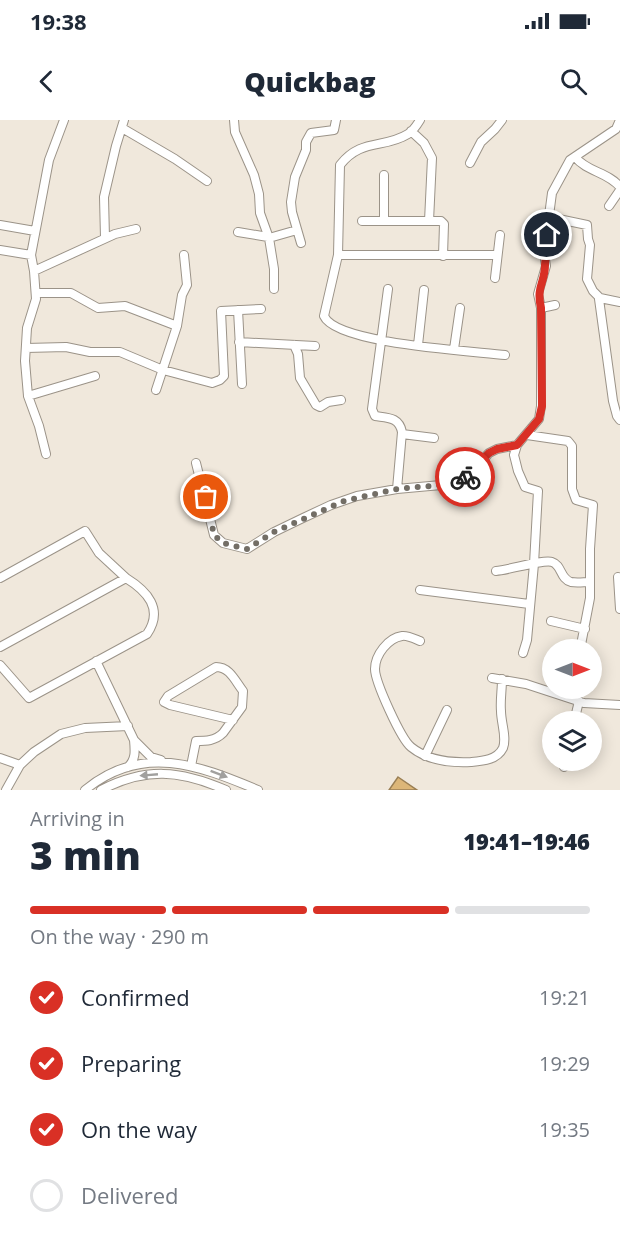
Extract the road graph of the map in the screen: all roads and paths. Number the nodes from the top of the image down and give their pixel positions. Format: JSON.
{"nodes":[{"id":1,"x":64,"y":120,"type":"edge"},
{"id":2,"x":234,"y":120,"type":"edge"},
{"id":3,"x":336,"y":120,"type":"edge"},
{"id":4,"x":420,"y":120,"type":"edge"},
{"id":5,"x":502,"y":120,"type":"edge"},
{"id":6,"x":620,"y":120,"type":"edge"},
{"id":7,"x":123,"y":124,"type":"edge"},
{"id":8,"x":411,"y":131,"type":"junction"},
{"id":9,"x":575,"y":156,"type":"junction"},
{"id":10,"x":470,"y":163,"type":"dead end"},
{"id":11,"x":384,"y":174,"type":"dead end"},
{"id":12,"x":207,"y":181,"type":"dead end"},
{"id":13,"x":620,"y":189,"type":"edge"},
{"id":14,"x":609,"y":206,"type":"dead end"},
{"id":15,"x":549,"y":217,"type":"junction"},
{"id":16,"x":362,"y":221,"type":"dead end"},
{"id":17,"x":384,"y":221,"type":"junction"},
{"id":18,"x":429,"y":221,"type":"junction"},
{"id":19,"x":0,"y":225,"type":"edge"},
{"id":20,"x":136,"y":229,"type":"dead end"},
{"id":21,"x":297,"y":230,"type":"junction"},
{"id":22,"x":35,"y":231,"type":"junction"},
{"id":23,"x":238,"y":232,"type":"dead end"},
{"id":24,"x":500,"y":236,"type":"dead end"},
{"id":25,"x":105,"y":238,"type":"junction"},
{"id":26,"x":269,"y":238,"type":"junction"},
{"id":27,"x":301,"y":243,"type":"dead end"},
{"id":28,"x":0,"y":250,"type":"edge"},
{"id":29,"x":31,"y":255,"type":"junction"},
{"id":30,"x":184,"y":255,"type":"dead end"},
{"id":31,"x":338,"y":255,"type":"junction"},
{"id":32,"x":497,"y":255,"type":"junction"},
{"id":33,"x":443,"y":256,"type":"junction"},
{"id":34,"x":34,"y":271,"type":"junction"},
{"id":35,"x":495,"y":278,"type":"dead end"},
{"id":36,"x":274,"y":289,"type":"dead end"},
{"id":37,"x":388,"y":289,"type":"dead end"},
{"id":38,"x":424,"y":290,"type":"dead end"},
{"id":39,"x":36,"y":293,"type":"junction"},
{"id":40,"x":600,"y":298,"type":"junction"},
{"id":41,"x":620,"y":302,"type":"edge"},
{"id":42,"x":555,"y":304,"type":"dead end"},
{"id":43,"x":460,"y":308,"type":"dead end"},
{"id":44,"x":541,"y":308,"type":"junction"},
{"id":45,"x":261,"y":309,"type":"dead end"},
{"id":46,"x":238,"y":310,"type":"junction"},
{"id":47,"x":177,"y":326,"type":"junction"},
{"id":48,"x":382,"y":341,"type":"junction"},
{"id":49,"x":239,"y":342,"type":"junction"},
{"id":50,"x":294,"y":345,"type":"junction"},
{"id":51,"x":418,"y":345,"type":"junction"},
{"id":52,"x":315,"y":346,"type":"dead end"},
{"id":53,"x":26,"y":348,"type":"junction"},
{"id":54,"x":454,"y":349,"type":"junction"},
{"id":55,"x":505,"y":355,"type":"dead end"},
{"id":56,"x":163,"y":370,"type":"junction"},
{"id":57,"x":96,"y":376,"type":"dead end"},
{"id":58,"x":242,"y":384,"type":"dead end"},
{"id":59,"x":156,"y":390,"type":"dead end"},
{"id":60,"x":28,"y":396,"type":"junction"},
{"id":61,"x":341,"y":400,"type":"dead end"},
{"id":62,"x":620,"y":420,"type":"edge"},
{"id":63,"x":402,"y":434,"type":"junction"},
{"id":64,"x":526,"y":435,"type":"junction"},
{"id":65,"x":434,"y":438,"type":"dead end"},
{"id":66,"x":517,"y":445,"type":"junction"},
{"id":67,"x":46,"y":454,"type":"dead end"},
{"id":68,"x":196,"y":462,"type":"dead end"},
{"id":69,"x":397,"y":489,"type":"junction"},
{"id":70,"x":534,"y":564,"type":"junction"},
{"id":71,"x":496,"y":571,"type":"dead end"},
{"id":72,"x":618,"y":577,"type":"dead end"},
{"id":73,"x":0,"y":578,"type":"edge"},
{"id":74,"x":126,"y":578,"type":"junction"},
{"id":75,"x":590,"y":582,"type":"junction"},
{"id":76,"x":420,"y":590,"type":"dead end"},
{"id":77,"x":529,"y":604,"type":"junction"},
{"id":78,"x":620,"y":609,"type":"edge"},
{"id":79,"x":551,"y":621,"type":"dead end"},
{"id":80,"x":585,"y":629,"type":"junction"},
{"id":81,"x":583,"y":639,"type":"edge"},
{"id":82,"x":420,"y":641,"type":"dead end"},
{"id":83,"x":0,"y":647,"type":"edge"},
{"id":84,"x":523,"y":653,"type":"dead end"},
{"id":85,"x":96,"y":661,"type":"junction"},
{"id":86,"x":0,"y":665,"type":"edge"},
{"id":87,"x":492,"y":678,"type":"dead end"},
{"id":88,"x":502,"y":680,"type":"junction"},
{"id":89,"x":542,"y":688,"type":"edge"},
{"id":90,"x":576,"y":699,"type":"edge"},
{"id":91,"x":579,"y":701,"type":"junction"},
{"id":92,"x":620,"y":705,"type":"edge"},
{"id":93,"x":447,"y":710,"type":"dead end"},
{"id":94,"x":577,"y":711,"type":"edge"},
{"id":95,"x":233,"y":720,"type":"junction"},
{"id":96,"x":128,"y":726,"type":"junction"},
{"id":97,"x":134,"y":740,"type":"junction"},
{"id":98,"x":425,"y":756,"type":"junction"},
{"id":99,"x":0,"y":758,"type":"edge"},
{"id":100,"x":164,"y":761,"type":"junction"},
{"id":101,"x":20,"y":765,"type":"junction"},
{"id":102,"x":191,"y":766,"type":"junction"},
{"id":103,"x":128,"y":767,"type":"junction"},
{"id":104,"x":6,"y":790,"type":"edge"},
{"id":105,"x":85,"y":790,"type":"edge"},
{"id":106,"x":101,"y":790,"type":"edge"},
{"id":107,"x":226,"y":790,"type":"edge"},
{"id":108,"x":258,"y":790,"type":"edge"}],
"edges":[{"from":1,"to":22,"type":"street"},
{"from":2,"to":26,"type":"street"},
{"from":3,"to":21,"type":"street"},
{"from":4,"to":8,"type":"street"},
{"from":5,"to":10,"type":"street"},
{"from":6,"to":9,"type":"street"},
{"from":7,"to":12,"type":"street"},
{"from":7,"to":25,"type":"street"},
{"from":8,"to":18,"type":"street"},
{"from":8,"to":31,"type":"street"},
{"from":9,"to":13,"type":"street"},
{"from":9,"to":15,"type":"street"},
{"from":11,"to":17,"type":"street"},
{"from":13,"to":14,"type":"street"},
{"from":15,"to":40,"type":"street"},
{"from":15,"to":44,"type":"street"},
{"from":16,"to":17,"type":"street"},
{"from":17,"to":18,"type":"street"},
{"from":18,"to":33,"type":"street"},
{"from":19,"to":22,"type":"street"},
{"from":20,"to":25,"type":"street"},
{"from":21,"to":26,"type":"street"},
{"from":21,"to":27,"type":"street"},
{"from":22,"to":29,"type":"street"},
{"from":23,"to":26,"type":"street"},
{"from":24,"to":32,"type":"street"},
{"from":25,"to":34,"type":"street"},
{"from":26,"to":36,"type":"street"},
{"from":28,"to":29,"type":"street"},
{"from":29,"to":34,"type":"street"},
{"from":30,"to":47,"type":"street"},
{"from":31,"to":33,"type":"street"},
{"from":31,"to":48,"type":"street"},
{"from":32,"to":33,"type":"street"},
{"from":32,"to":35,"type":"street"},
{"from":34,"to":39,"type":"street"},
{"from":37,"to":48,"type":"street"},
{"from":38,"to":51,"type":"street"},
{"from":39,"to":47,"type":"street"},
{"from":39,"to":53,"type":"street"},
{"from":40,"to":41,"type":"street"},
{"from":40,"to":62,"type":"street"},
{"from":42,"to":44,"type":"street"},
{"from":43,"to":54,"type":"street"},
{"from":44,"to":64,"type":"street"},
{"from":45,"to":46,"type":"street"},
{"from":46,"to":49,"type":"street"},
{"from":46,"to":56,"type":"street"},
{"from":47,"to":56,"type":"street"},
{"from":48,"to":51,"type":"street"},
{"from":48,"to":63,"type":"street"},
{"from":49,"to":50,"type":"street"},
{"from":49,"to":58,"type":"street"},
{"from":50,"to":52,"type":"street"},
{"from":50,"to":61,"type":"street"},
{"from":51,"to":54,"type":"street"},
{"from":53,"to":56,"type":"street"},
{"from":53,"to":60,"type":"street"},
{"from":54,"to":55,"type":"street"},
{"from":56,"to":59,"type":"street"},
{"from":57,"to":60,"type":"street"},
{"from":60,"to":67,"type":"street"},
{"from":63,"to":65,"type":"street"},
{"from":63,"to":69,"type":"street"},
{"from":64,"to":66,"type":"street"},
{"from":64,"to":75,"type":"street"},
{"from":66,"to":69,"type":"street"},
{"from":66,"to":70,"type":"street"},
{"from":68,"to":69,"type":"street"},
{"from":70,"to":71,"type":"street"},
{"from":70,"to":75,"type":"street"},
{"from":70,"to":77,"type":"street"},
{"from":72,"to":78,"type":"street"},
{"from":73,"to":74,"type":"street"},
{"from":74,"to":83,"type":"street"},
{"from":74,"to":85,"type":"street"},
{"from":75,"to":80,"type":"street"},
{"from":76,"to":77,"type":"street"},
{"from":77,"to":84,"type":"street"},
{"from":79,"to":80,"type":"street"},
{"from":80,"to":81,"type":"street"},
{"from":82,"to":98,"type":"street"},
{"from":85,"to":86,"type":"street"},
{"from":85,"to":96,"type":"street"},
{"from":87,"to":88,"type":"street"},
{"from":88,"to":89,"type":"street"},
{"from":88,"to":98,"type":"street"},
{"from":90,"to":91,"type":"street"},
{"from":91,"to":92,"type":"street"},
{"from":91,"to":94,"type":"street"},
{"from":93,"to":98,"type":"street"},
{"from":95,"to":95,"type":"street"},
{"from":95,"to":102,"type":"street"},
{"from":96,"to":97,"type":"street"},
{"from":96,"to":101,"type":"street"},
{"from":97,"to":100,"type":"street"},
{"from":97,"to":103,"type":"street"},
{"from":99,"to":101,"type":"street"},
{"from":100,"to":102,"type":"street"},
{"from":100,"to":103,"type":"street"},
{"from":101,"to":104,"type":"street"},
{"from":102,"to":108,"type":"street","one_way":true},
{"from":103,"to":105,"type":"street"},
{"from":107,"to":106,"type":"street","one_way":true}]}
